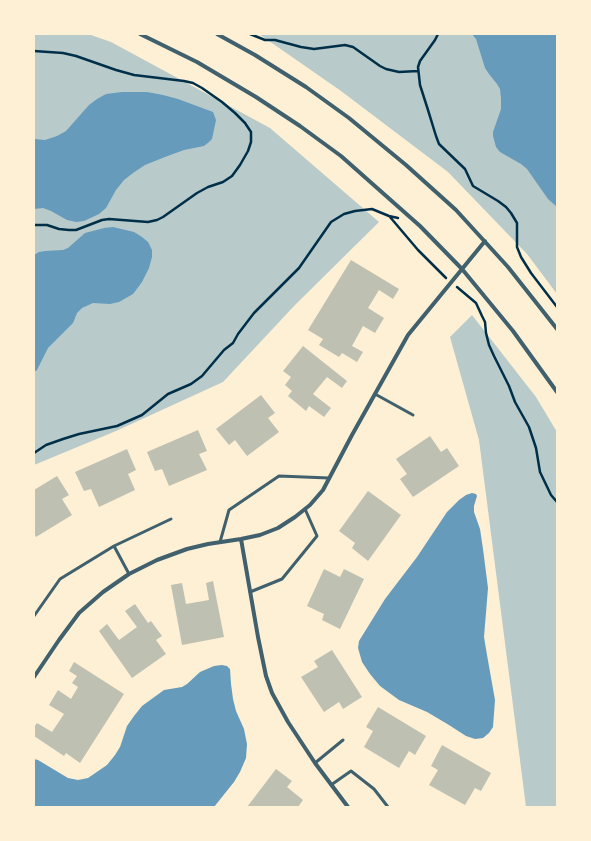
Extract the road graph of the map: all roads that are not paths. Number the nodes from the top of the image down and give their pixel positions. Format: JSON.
{"nodes":[{"id":1,"x":140,"y":34,"type":"edge"},
{"id":2,"x":217,"y":34,"type":"edge"},
{"id":3,"x":485,"y":241,"type":"junction"},
{"id":4,"x":462,"y":269,"type":"junction"},
{"id":5,"x":557,"y":330,"type":"edge"},
{"id":6,"x":557,"y":392,"type":"edge"},
{"id":7,"x":374,"y":394,"type":"junction"},
{"id":8,"x":413,"y":415,"type":"dead end"},
{"id":9,"x":329,"y":478,"type":"junction"},
{"id":10,"x":305,"y":509,"type":"junction"},
{"id":11,"x":171,"y":519,"type":"dead end"},
{"id":12,"x":241,"y":539,"type":"junction"},
{"id":13,"x":220,"y":542,"type":"junction"},
{"id":14,"x":114,"y":546,"type":"junction"},
{"id":15,"x":129,"y":574,"type":"junction"},
{"id":16,"x":250,"y":592,"type":"junction"},
{"id":17,"x":34,"y":616,"type":"edge"},
{"id":18,"x":34,"y":677,"type":"edge"},
{"id":19,"x":343,"y":740,"type":"dead end"},
{"id":20,"x":315,"y":763,"type":"junction"},
{"id":21,"x":331,"y":785,"type":"junction"},
{"id":22,"x":348,"y":807,"type":"edge"},
{"id":23,"x":388,"y":807,"type":"edge"}],
"edges":[{"from":1,"to":4,"type":"street"},
{"from":2,"to":3,"type":"street"},
{"from":3,"to":4,"type":"street"},
{"from":3,"to":5,"type":"street"},
{"from":4,"to":6,"type":"street"},
{"from":4,"to":7,"type":"street"},
{"from":7,"to":8,"type":"lane"},
{"from":7,"to":9,"type":"street"},
{"from":9,"to":10,"type":"street"},
{"from":9,"to":13,"type":"lane"},
{"from":10,"to":12,"type":"street"},
{"from":10,"to":16,"type":"lane"},
{"from":11,"to":14,"type":"lane"},
{"from":12,"to":13,"type":"street"},
{"from":12,"to":16,"type":"street"},
{"from":13,"to":15,"type":"street"},
{"from":14,"to":15,"type":"lane"},
{"from":14,"to":17,"type":"lane"},
{"from":15,"to":18,"type":"street"},
{"from":16,"to":20,"type":"street"},
{"from":19,"to":20,"type":"lane"},
{"from":20,"to":21,"type":"street"},
{"from":21,"to":22,"type":"street"},
{"from":21,"to":23,"type":"lane"}]}
